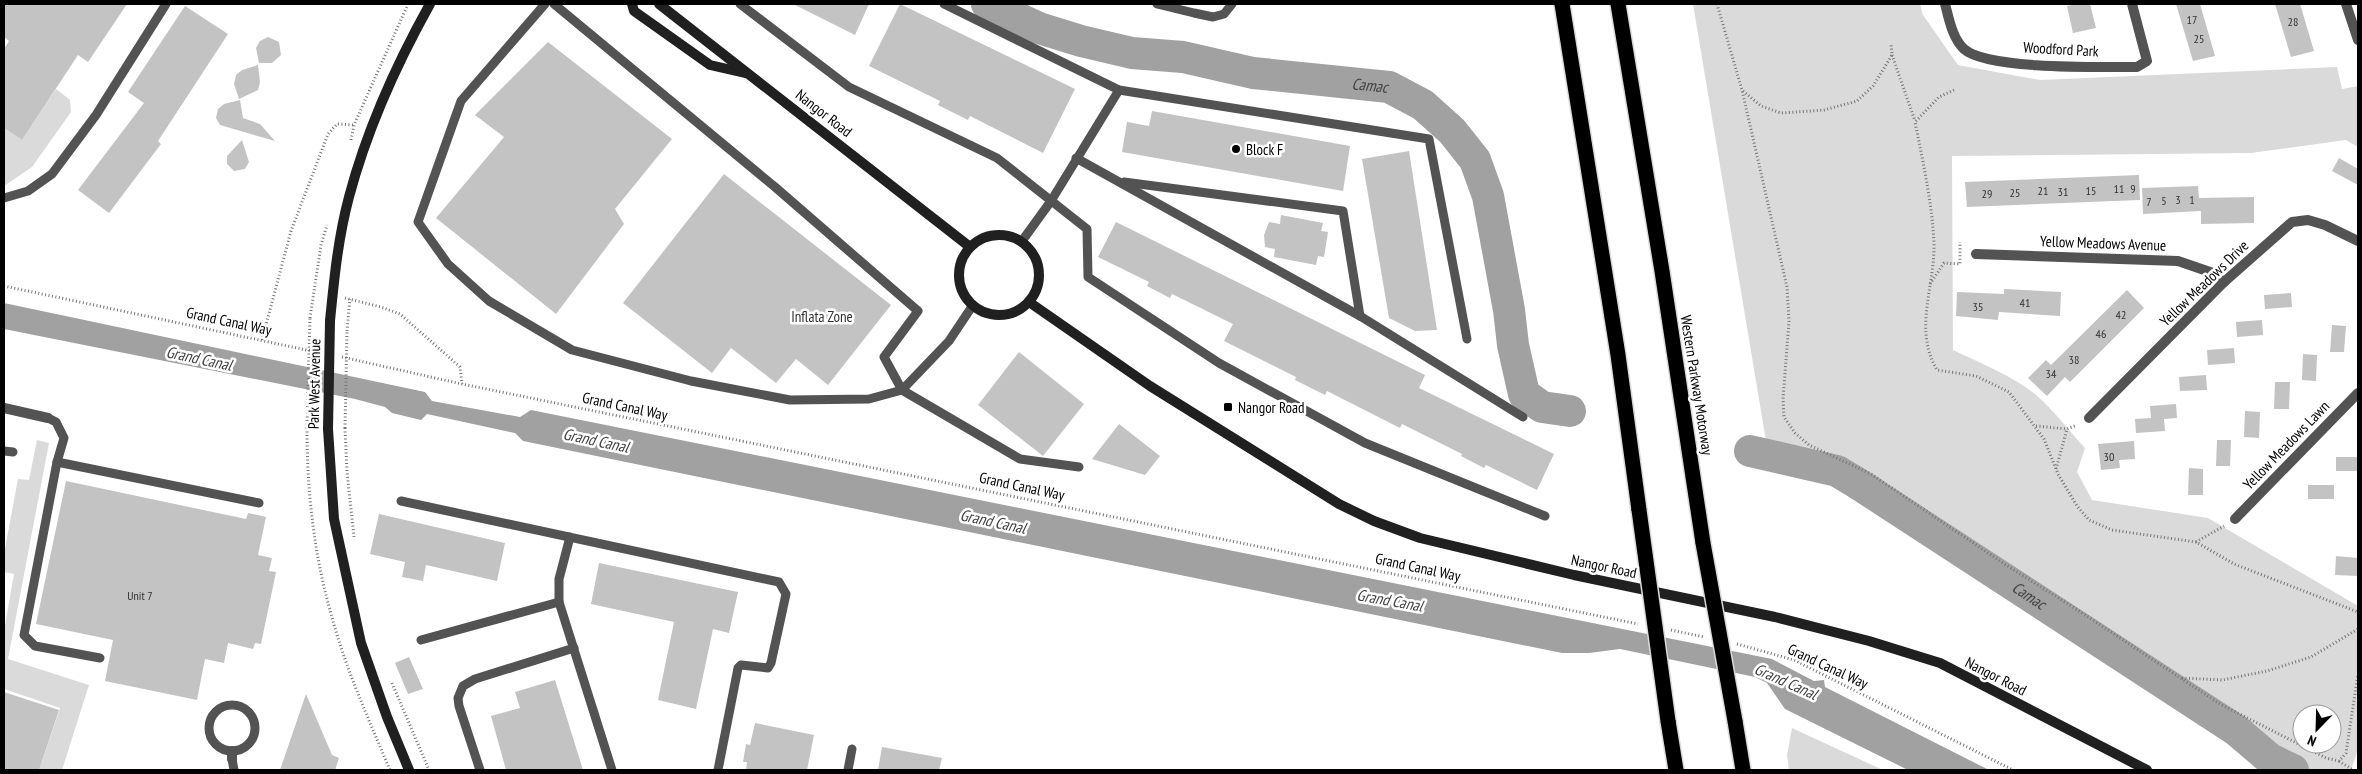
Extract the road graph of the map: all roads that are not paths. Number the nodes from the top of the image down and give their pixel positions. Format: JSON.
{"nodes":[{"id":1,"x":166,"y":4,"type":"edge"},
{"id":2,"x":430,"y":4,"type":"edge"},
{"id":3,"x":546,"y":4,"type":"edge"},
{"id":4,"x":554,"y":4,"type":"edge"},
{"id":5,"x":632,"y":4,"type":"edge"},
{"id":6,"x":659,"y":4,"type":"edge"},
{"id":7,"x":740,"y":4,"type":"edge"},
{"id":8,"x":944,"y":4,"type":"edge"},
{"id":9,"x":1157,"y":4,"type":"edge"},
{"id":10,"x":1232,"y":4,"type":"edge"},
{"id":11,"x":1562,"y":4,"type":"edge"},
{"id":12,"x":1618,"y":4,"type":"edge"},
{"id":13,"x":1945,"y":4,"type":"edge"},
{"id":14,"x":2132,"y":4,"type":"edge"},
{"id":15,"x":2346,"y":4,"type":"edge"},
{"id":16,"x":2358,"y":40,"type":"edge"},
{"id":17,"x":749,"y":74,"type":"junction"},
{"id":18,"x":1119,"y":90,"type":"junction"},
{"id":19,"x":1076,"y":158,"type":"junction"},
{"id":20,"x":1117,"y":181,"type":"junction"},
{"id":21,"x":4,"y":198,"type":"edge"},
{"id":22,"x":1051,"y":201,"type":"junction"},
{"id":23,"x":1022,"y":241,"type":"junction"},
{"id":24,"x":2358,"y":241,"type":"edge"},
{"id":25,"x":970,"y":247,"type":"junction"},
{"id":26,"x":1976,"y":254,"type":"dead end"},
{"id":27,"x":2224,"y":282,"type":"junction"},
{"id":28,"x":1029,"y":302,"type":"junction"},
{"id":29,"x":973,"y":305,"type":"junction"},
{"id":30,"x":1360,"y":316,"type":"junction"},
{"id":31,"x":1468,"y":339,"type":"dead end"},
{"id":32,"x":902,"y":390,"type":"junction"},
{"id":33,"x":2358,"y":393,"type":"edge"},
{"id":34,"x":4,"y":408,"type":"edge"},
{"id":35,"x":1523,"y":417,"type":"dead end"},
{"id":36,"x":48,"y":418,"type":"joint"},
{"id":37,"x":2089,"y":418,"type":"dead end"},
{"id":38,"x":57,"y":462,"type":"junction"},
{"id":39,"x":1079,"y":467,"type":"dead end"},
{"id":40,"x":401,"y":501,"type":"dead end"},
{"id":41,"x":259,"y":503,"type":"dead end"},
{"id":42,"x":1546,"y":516,"type":"dead end"},
{"id":43,"x":2232,"y":521,"type":"road end"},
{"id":44,"x":570,"y":537,"type":"junction"},
{"id":45,"x":559,"y":602,"type":"junction"},
{"id":46,"x":421,"y":640,"type":"dead end"},
{"id":47,"x":574,"y":648,"type":"junction"},
{"id":48,"x":100,"y":658,"type":"dead end"},
{"id":49,"x":852,"y":749,"type":"dead end"},
{"id":50,"x":232,"y":755,"type":"junction"},
{"id":51,"x":234,"y":770,"type":"edge"},
{"id":52,"x":409,"y":770,"type":"edge"},
{"id":53,"x":480,"y":770,"type":"edge"},
{"id":54,"x":612,"y":770,"type":"edge"},
{"id":55,"x":718,"y":770,"type":"edge"},
{"id":56,"x":848,"y":770,"type":"edge"},
{"id":57,"x":1676,"y":770,"type":"edge"},
{"id":58,"x":1743,"y":770,"type":"edge"},
{"id":59,"x":2147,"y":770,"type":"edge"}],
"edges":[{"from":1,"to":21,"type":"lane"},
{"from":2,"to":52,"type":"main road","name":"Park West Avenue","bridge":true},
{"from":3,"to":32,"type":"lane"},
{"from":4,"to":32,"type":"lane"},
{"from":5,"to":17,"type":"main road"},
{"from":6,"to":17,"type":"main road","name":"Nangor Road"},
{"from":7,"to":22,"type":"lane"},
{"from":8,"to":18,"type":"lane"},
{"from":9,"to":10,"type":"lane"},
{"from":11,"to":57,"type":"highway","bridge":true},
{"from":12,"to":58,"type":"highway","name":"Western Parkway Motorway","bridge":true},
{"from":13,"to":14,"type":"street","name":"Woodford Park"},
{"from":15,"to":16,"type":"street"},
{"from":17,"to":25,"type":"main road","name":"Nangor Road"},
{"from":18,"to":19,"type":"lane"},
{"from":18,"to":31,"type":"lane"},
{"from":19,"to":20,"type":"lane"},
{"from":19,"to":22,"type":"lane"},
{"from":20,"to":30,"type":"lane"},
{"from":20,"to":30,"type":"lane"},
{"from":22,"to":23,"type":"lane"},
{"from":22,"to":42,"type":"lane"},
{"from":23,"to":25,"type":"main road"},
{"from":23,"to":28,"type":"main road"},
{"from":24,"to":27,"type":"street","name":"Yellow Meadows Drive"},
{"from":25,"to":29,"type":"main road"},
{"from":26,"to":27,"type":"street","name":"Yellow Meadows Avenue"},
{"from":27,"to":37,"type":"street","name":"Yellow Meadows Drive"},
{"from":28,"to":29,"type":"main road"},
{"from":28,"to":59,"type":"main road","name":"Nangor Road"},
{"from":29,"to":32,"type":"lane"},
{"from":30,"to":35,"type":"lane"},
{"from":32,"to":39,"type":"lane"},
{"from":33,"to":43,"type":"street","name":"Yellow Meadows Lawn"},
{"from":34,"to":36,"type":"street"},
{"from":36,"to":38,"type":"lane"},
{"from":38,"to":41,"type":"lane"},
{"from":38,"to":48,"type":"lane"},
{"from":40,"to":44,"type":"lane"},
{"from":44,"to":45,"type":"lane"},
{"from":44,"to":55,"type":"lane"},
{"from":45,"to":46,"type":"lane"},
{"from":45,"to":47,"type":"lane"},
{"from":47,"to":53,"type":"lane"},
{"from":47,"to":54,"type":"lane"},
{"from":49,"to":56,"type":"lane"},
{"from":50,"to":50,"type":"lane"},
{"from":50,"to":51,"type":"lane"}]}
